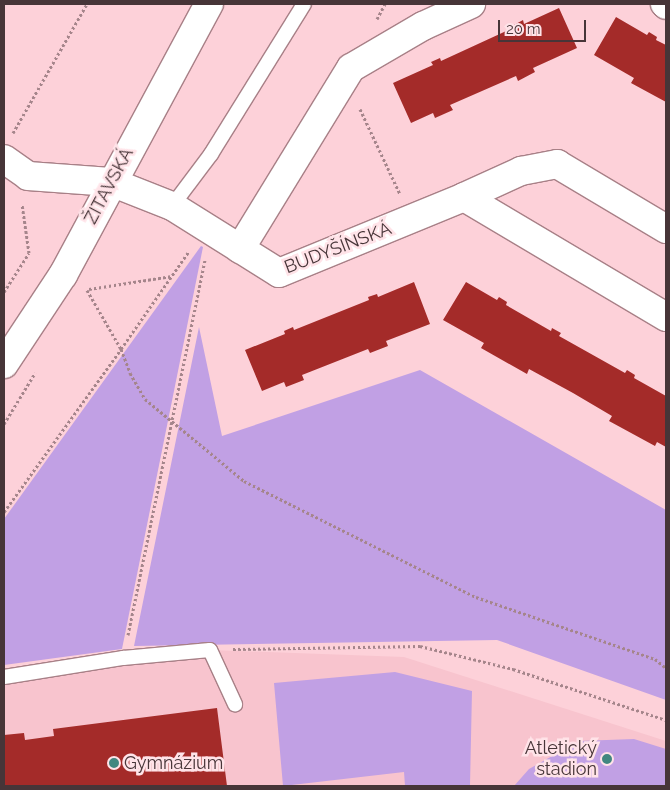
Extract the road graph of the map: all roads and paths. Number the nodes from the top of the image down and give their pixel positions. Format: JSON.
{"nodes":[{"id":1,"x":87,"y":4,"type":"edge"},
{"id":2,"x":209,"y":4,"type":"edge"},
{"id":3,"x":304,"y":4,"type":"edge"},
{"id":4,"x":471,"y":4,"type":"edge"},
{"id":5,"x":351,"y":68,"type":"junction"},
{"id":6,"x":6,"y":150,"type":"edge"},
{"id":7,"x":111,"y":182,"type":"junction"},
{"id":8,"x":464,"y":198,"type":"junction"},
{"id":9,"x":22,"y":202,"type":"dead end"},
{"id":10,"x":172,"y":206,"type":"junction"},
{"id":11,"x":412,"y":220,"type":"junction"},
{"id":12,"x":210,"y":229,"type":"junction"},
{"id":13,"x":666,"y":229,"type":"edge"},
{"id":14,"x":240,"y":248,"type":"junction"},
{"id":15,"x":172,"y":276,"type":"junction"},
{"id":16,"x":87,"y":289,"type":"junction"},
{"id":17,"x":4,"y":292,"type":"edge"},
{"id":18,"x":82,"y":297,"type":"dead end"},
{"id":19,"x":666,"y":317,"type":"edge"},
{"id":20,"x":121,"y":349,"type":"junction"},
{"id":21,"x":4,"y":364,"type":"edge"},
{"id":22,"x":37,"y":371,"type":"dead end"},
{"id":23,"x":172,"y":423,"type":"junction"},
{"id":24,"x":4,"y":424,"type":"edge"},
{"id":25,"x":4,"y":512,"type":"edge"},
{"id":26,"x":210,"y":650,"type":"junction"},
{"id":27,"x":123,"y":658,"type":"junction"},
{"id":28,"x":666,"y":668,"type":"edge"},
{"id":29,"x":4,"y":677,"type":"edge"},
{"id":30,"x":235,"y":704,"type":"dead end"},
{"id":31,"x":666,"y":720,"type":"edge"}],
"edges":[{"from":1,"to":6,"type":"path"},
{"from":2,"to":7,"type":"street","name":"ŽITAVSKÁ"},
{"from":3,"to":10,"type":"lane"},
{"from":4,"to":5,"type":"street"},
{"from":5,"to":11,"type":"path"},
{"from":5,"to":14,"type":"street"},
{"from":6,"to":7,"type":"street","name":"BUDYŠÍNSKÁ"},
{"from":7,"to":10,"type":"street","name":"BUDYŠÍNSKÁ"},
{"from":7,"to":21,"type":"street","name":"ŽITAVSKÁ"},
{"from":8,"to":11,"type":"street","name":"BUDYŠÍNSKÁ"},
{"from":8,"to":13,"type":"street","name":"BUDYŠÍNSKÁ"},
{"from":8,"to":19,"type":"street"},
{"from":9,"to":17,"type":"path"},
{"from":10,"to":12,"type":"street","name":"BUDYŠÍNSKÁ"},
{"from":11,"to":14,"type":"street","name":"BUDYŠÍNSKÁ"},
{"from":12,"to":14,"type":"street","name":"BUDYŠÍNSKÁ"},
{"from":12,"to":15,"type":"path"},
{"from":12,"to":23,"type":"path"},
{"from":15,"to":16,"type":"path"},
{"from":15,"to":20,"type":"path"},
{"from":16,"to":18,"type":"path"},
{"from":16,"to":20,"type":"path"},
{"from":20,"to":23,"type":"path"},
{"from":20,"to":25,"type":"path"},
{"from":22,"to":24,"type":"path"},
{"from":23,"to":27,"type":"path"},
{"from":23,"to":28,"type":"path"},
{"from":26,"to":27,"type":"lane"},
{"from":26,"to":30,"type":"lane"},
{"from":26,"to":31,"type":"path"},
{"from":27,"to":29,"type":"lane"}]}
